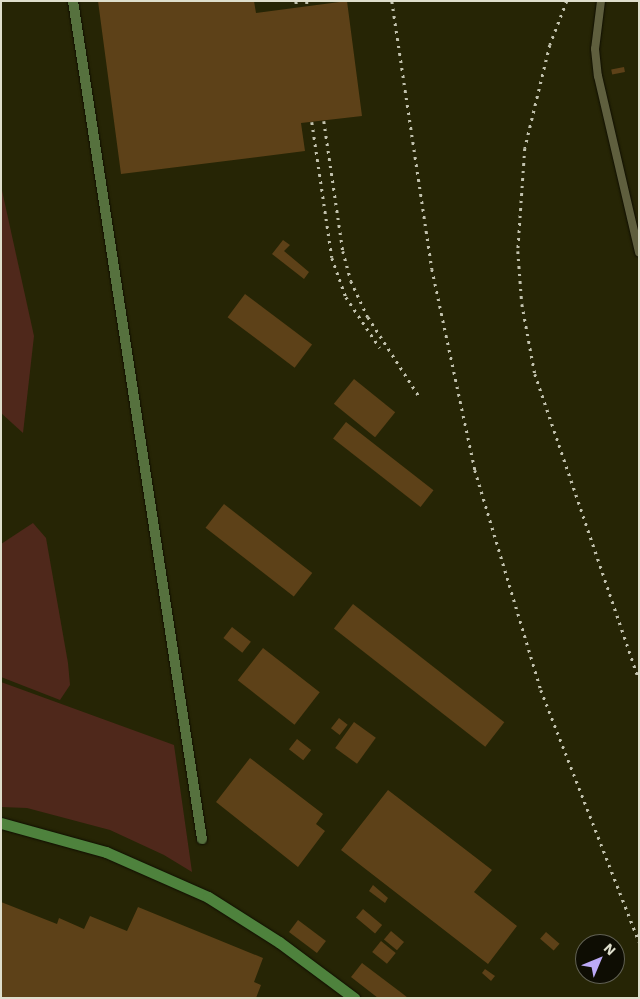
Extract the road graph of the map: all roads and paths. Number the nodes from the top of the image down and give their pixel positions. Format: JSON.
{"nodes":[{"id":1,"x":72,"y":1,"type":"edge"},
{"id":2,"x":601,"y":1,"type":"edge"},
{"id":3,"x":639,"y":252,"type":"edge"},
{"id":4,"x":1,"y":823,"type":"edge"},
{"id":5,"x":202,"y":839,"type":"dead end"},
{"id":6,"x":354,"y":998,"type":"edge"}],
"edges":[{"from":1,"to":5,"type":"street"},
{"from":2,"to":3,"type":"street"},
{"from":4,"to":6,"type":"main road"}]}
